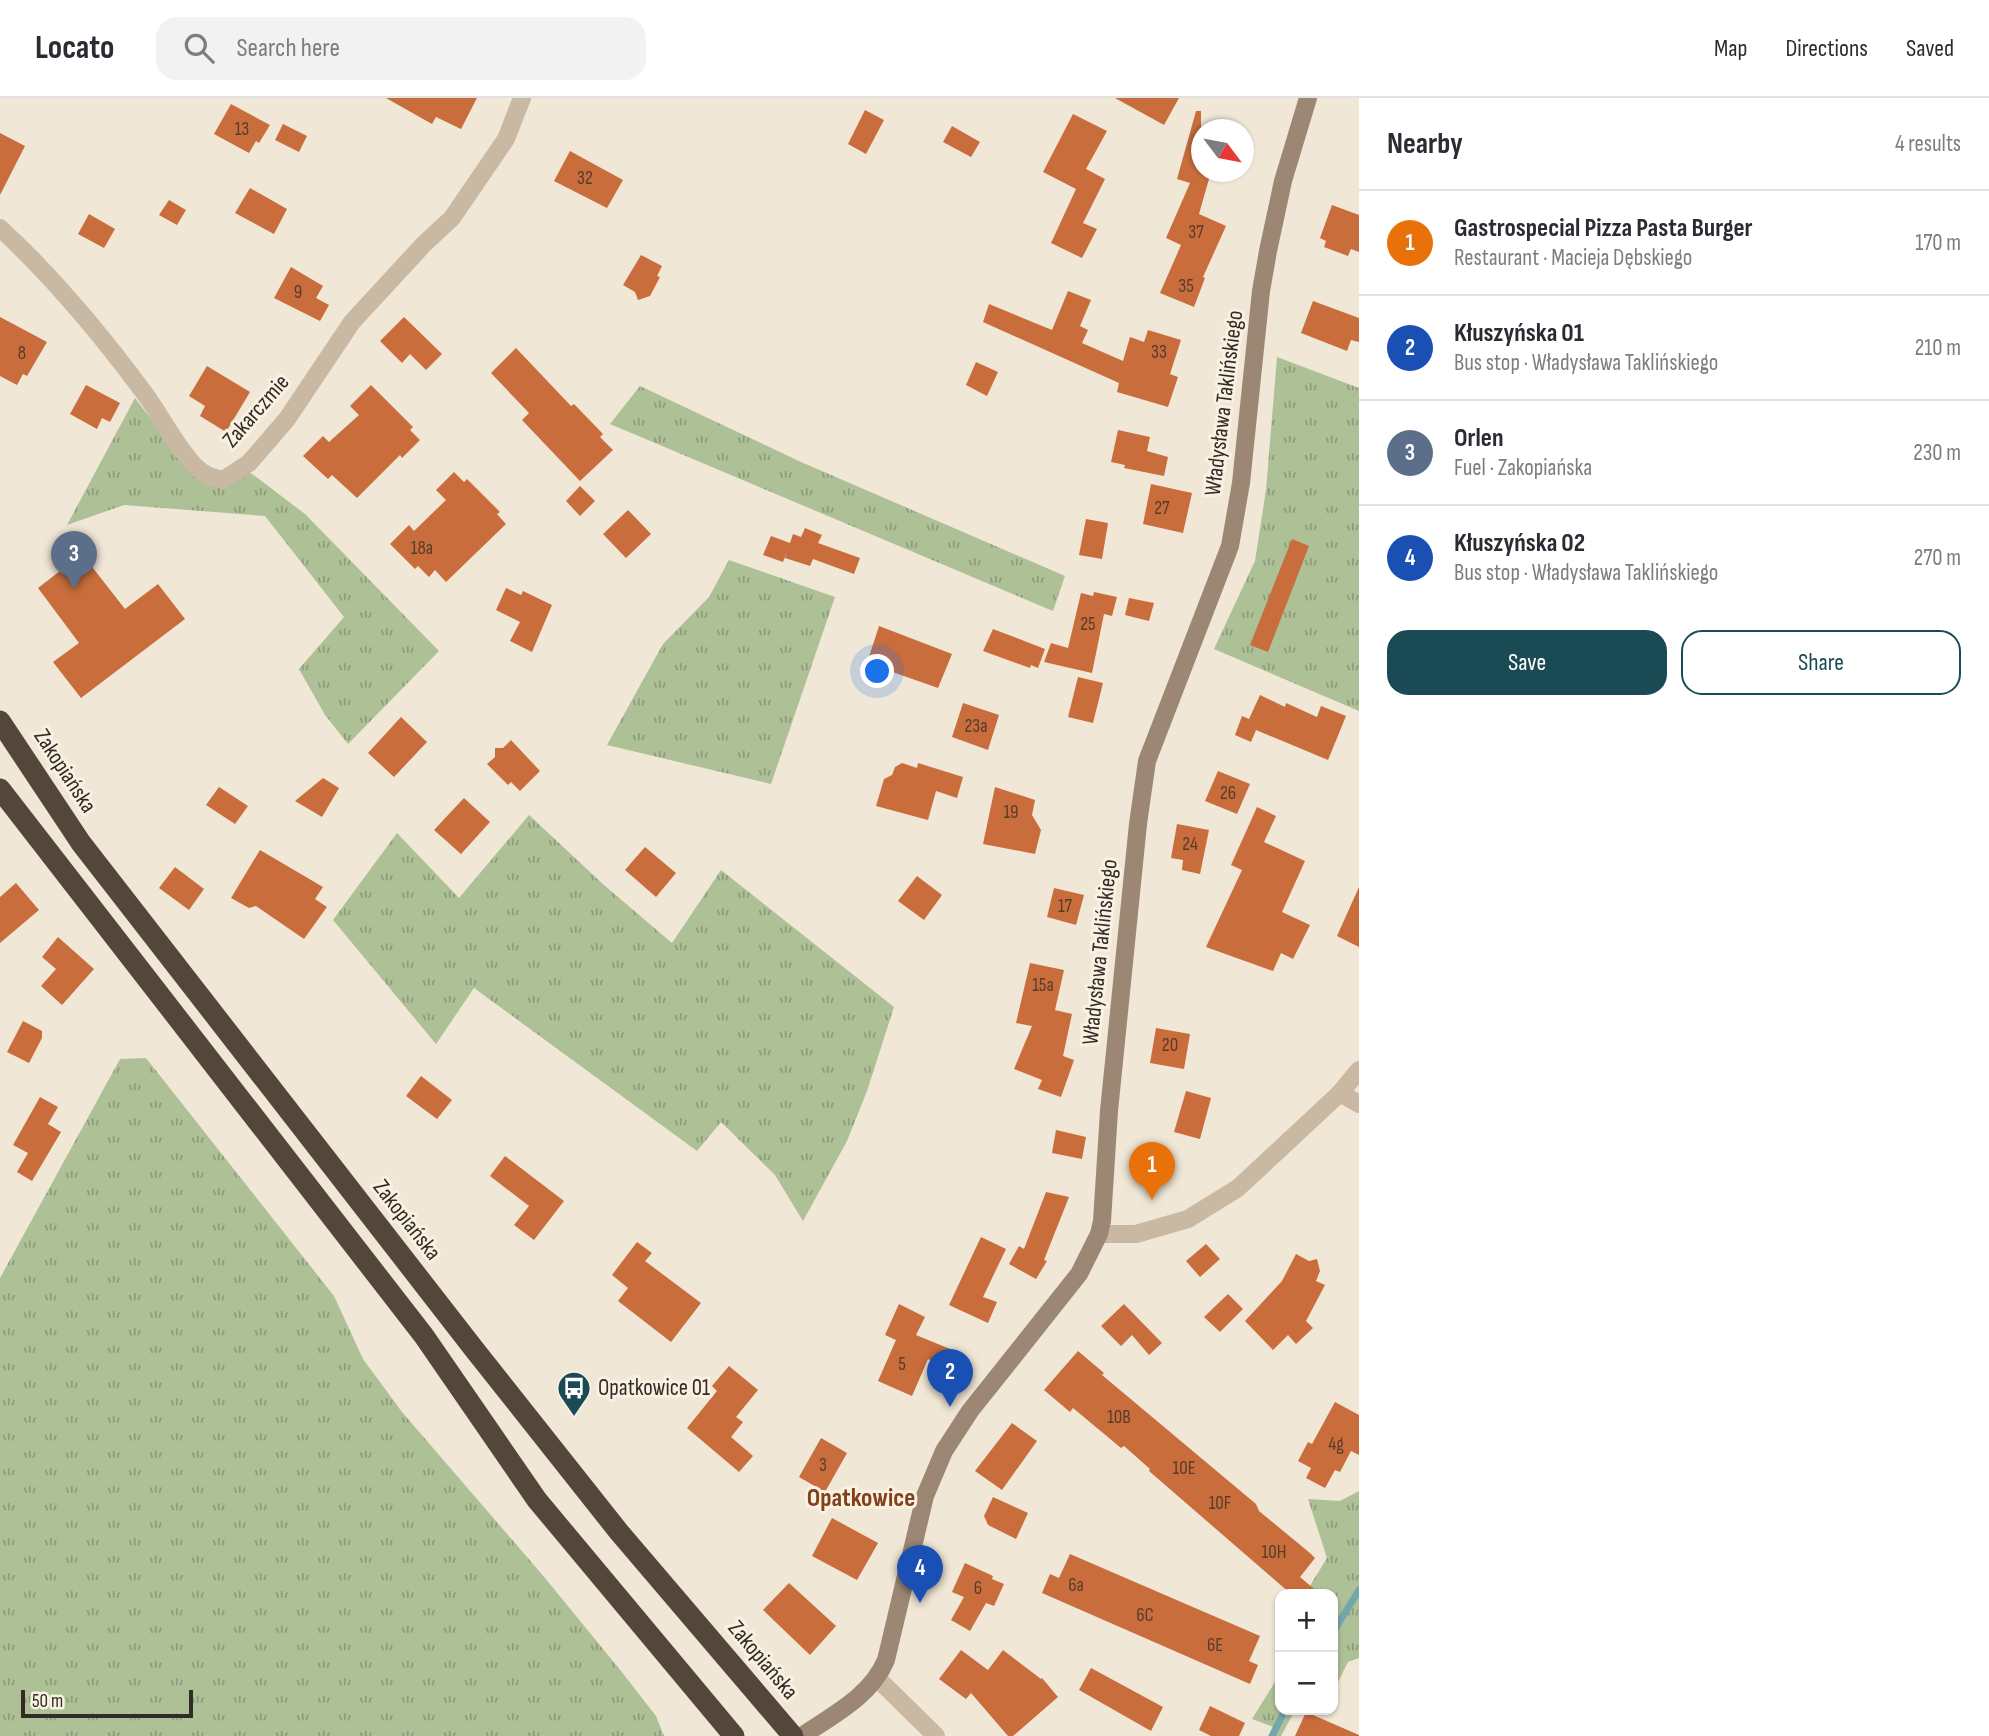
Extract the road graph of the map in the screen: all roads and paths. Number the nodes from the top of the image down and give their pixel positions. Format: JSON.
{"nodes":[{"id":1,"x":522,"y":98,"type":"edge"},
{"id":2,"x":1308,"y":98,"type":"edge"},
{"id":3,"x":0,"y":228,"type":"edge"},
{"id":4,"x":0,"y":721,"type":"edge"},
{"id":5,"x":0,"y":789,"type":"edge"},
{"id":6,"x":1359,"y":1070,"type":"edge"},
{"id":7,"x":1340,"y":1093,"type":"junction"},
{"id":8,"x":1359,"y":1104,"type":"edge"},
{"id":9,"x":1098,"y":1234,"type":"junction"},
{"id":10,"x":878,"y":1679,"type":"junction"},
{"id":11,"x":734,"y":1736,"type":"edge"},
{"id":12,"x":793,"y":1736,"type":"edge"},
{"id":13,"x":802,"y":1736,"type":"edge"},
{"id":14,"x":936,"y":1736,"type":"edge"}],
"edges":[{"from":1,"to":3,"type":"street","name":"Zakarczmie"},
{"from":2,"to":9,"type":"street","name":"Władysława Taklińskiego"},
{"from":4,"to":12,"type":"highway","name":"Zakopiańska"},
{"from":5,"to":11,"type":"highway"},
{"from":6,"to":7,"type":"street"},
{"from":7,"to":8,"type":"street"},
{"from":7,"to":9,"type":"street"},
{"from":9,"to":10,"type":"street","name":"Władysława Taklińskiego"},
{"from":10,"to":13,"type":"street"},
{"from":10,"to":14,"type":"street"}]}
